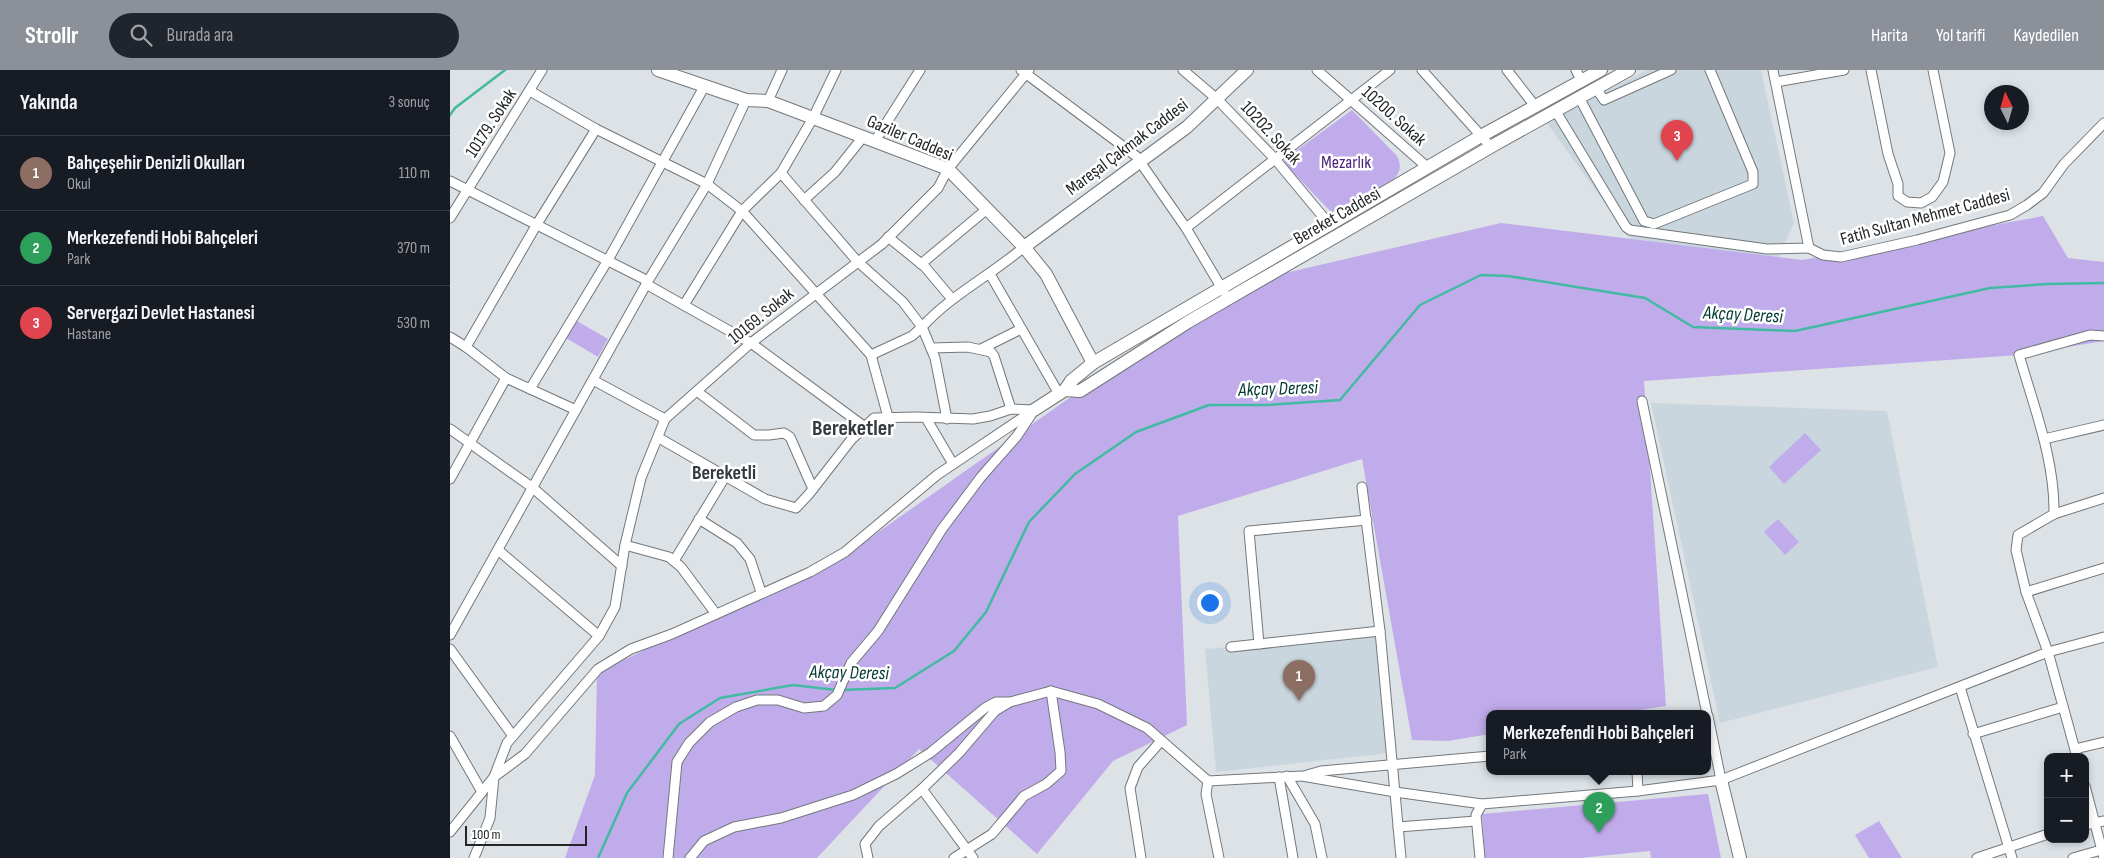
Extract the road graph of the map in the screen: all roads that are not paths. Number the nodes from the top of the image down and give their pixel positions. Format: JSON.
{"nodes":[{"id":1,"x":542,"y":70,"type":"edge"},
{"id":2,"x":658,"y":70,"type":"edge"},
{"id":3,"x":782,"y":70,"type":"edge"},
{"id":4,"x":836,"y":70,"type":"edge"},
{"id":5,"x":920,"y":70,"type":"edge"},
{"id":6,"x":1183,"y":70,"type":"edge"},
{"id":7,"x":1247,"y":70,"type":"edge"},
{"id":8,"x":1317,"y":70,"type":"edge"},
{"id":9,"x":1390,"y":70,"type":"edge"},
{"id":10,"x":1422,"y":70,"type":"edge"},
{"id":11,"x":1507,"y":70,"type":"edge"},
{"id":12,"x":1576,"y":70,"type":"edge"},
{"id":13,"x":1601,"y":70,"type":"edge"},
{"id":14,"x":1629,"y":70,"type":"edge"},
{"id":15,"x":1671,"y":70,"type":"edge"},
{"id":16,"x":1710,"y":70,"type":"edge"},
{"id":17,"x":1773,"y":70,"type":"edge"},
{"id":18,"x":1844,"y":70,"type":"edge"},
{"id":19,"x":1871,"y":70,"type":"edge"},
{"id":20,"x":1933,"y":70,"type":"edge"},
{"id":21,"x":1026,"y":71,"type":"edge"},
{"id":22,"x":1582,"y":82,"type":"junction"},
{"id":23,"x":1776,"y":82,"type":"junction"},
{"id":24,"x":704,"y":87,"type":"junction"},
{"id":25,"x":1596,"y":88,"type":"junction"},
{"id":26,"x":530,"y":91,"type":"junction"},
{"id":27,"x":1579,"y":97,"type":"junction"},
{"id":28,"x":1217,"y":99,"type":"junction"},
{"id":29,"x":746,"y":100,"type":"junction"},
{"id":30,"x":1351,"y":100,"type":"junction"},
{"id":31,"x":768,"y":101,"type":"junction"},
{"id":32,"x":1535,"y":106,"type":"junction"},
{"id":33,"x":1555,"y":110,"type":"junction"},
{"id":34,"x":813,"y":118,"type":"junction"},
{"id":35,"x":2104,"y":123,"type":"edge"},
{"id":36,"x":596,"y":129,"type":"junction"},
{"id":37,"x":1481,"y":136,"type":"junction"},
{"id":38,"x":869,"y":139,"type":"junction"},
{"id":39,"x":1490,"y":147,"type":"junction"},
{"id":40,"x":1275,"y":159,"type":"junction"},
{"id":41,"x":661,"y":161,"type":"junction"},
{"id":42,"x":1140,"y":163,"type":"junction"},
{"id":43,"x":1427,"y":167,"type":"junction"},
{"id":44,"x":948,"y":168,"type":"junction"},
{"id":45,"x":781,"y":172,"type":"junction"},
{"id":46,"x":450,"y":180,"type":"edge"},
{"id":47,"x":707,"y":184,"type":"junction"},
{"id":48,"x":468,"y":189,"type":"junction"},
{"id":49,"x":804,"y":200,"type":"junction"},
{"id":50,"x":987,"y":209,"type":"junction"},
{"id":51,"x":742,"y":211,"type":"junction"},
{"id":52,"x":450,"y":218,"type":"edge"},
{"id":53,"x":537,"y":224,"type":"junction"},
{"id":54,"x":1329,"y":224,"type":"junction"},
{"id":55,"x":1186,"y":228,"type":"junction"},
{"id":56,"x":888,"y":237,"type":"junction"},
{"id":57,"x":1024,"y":247,"type":"junction"},
{"id":58,"x":1810,"y":248,"type":"junction"},
{"id":59,"x":608,"y":260,"type":"junction"},
{"id":60,"x":857,"y":261,"type":"junction"},
{"id":61,"x":921,"y":264,"type":"junction"},
{"id":62,"x":990,"y":274,"type":"junction"},
{"id":63,"x":647,"y":283,"type":"junction"},
{"id":64,"x":1222,"y":287,"type":"junction"},
{"id":65,"x":815,"y":294,"type":"junction"},
{"id":66,"x":952,"y":299,"type":"junction"},
{"id":67,"x":1228,"y":299,"type":"junction"},
{"id":68,"x":684,"y":306,"type":"junction"},
{"id":69,"x":922,"y":327,"type":"junction"},
{"id":70,"x":1021,"y":328,"type":"junction"},
{"id":71,"x":2104,"y":336,"type":"edge"},
{"id":72,"x":450,"y":337,"type":"edge"},
{"id":73,"x":751,"y":343,"type":"junction"},
{"id":74,"x":466,"y":347,"type":"junction"},
{"id":75,"x":931,"y":348,"type":"junction"},
{"id":76,"x":981,"y":349,"type":"junction"},
{"id":77,"x":871,"y":356,"type":"junction"},
{"id":78,"x":1093,"y":363,"type":"junction"},
{"id":79,"x":506,"y":378,"type":"junction"},
{"id":80,"x":593,"y":380,"type":"junction"},
{"id":81,"x":530,"y":389,"type":"junction"},
{"id":82,"x":698,"y":392,"type":"junction"},
{"id":83,"x":1062,"y":392,"type":"junction"},
{"id":84,"x":1642,"y":401,"type":"dead end"},
{"id":85,"x":1011,"y":409,"type":"junction"},
{"id":86,"x":576,"y":410,"type":"junction"},
{"id":87,"x":1034,"y":410,"type":"junction"},
{"id":88,"x":888,"y":417,"type":"junction"},
{"id":89,"x":926,"y":418,"type":"junction"},
{"id":90,"x":665,"y":419,"type":"junction"},
{"id":91,"x":947,"y":420,"type":"junction"},
{"id":92,"x":2104,"y":425,"type":"edge"},
{"id":93,"x":865,"y":427,"type":"junction"},
{"id":94,"x":450,"y":429,"type":"edge"},
{"id":95,"x":659,"y":438,"type":"junction"},
{"id":96,"x":2044,"y":439,"type":"junction"},
{"id":97,"x":471,"y":444,"type":"junction"},
{"id":98,"x":954,"y":464,"type":"junction"},
{"id":99,"x":725,"y":477,"type":"junction"},
{"id":100,"x":450,"y":480,"type":"edge"},
{"id":101,"x":1362,"y":487,"type":"dead end"},
{"id":102,"x":532,"y":488,"type":"junction"},
{"id":103,"x":812,"y":490,"type":"junction"},
{"id":104,"x":2104,"y":498,"type":"edge"},
{"id":105,"x":2054,"y":514,"type":"junction"},
{"id":106,"x":699,"y":519,"type":"junction"},
{"id":107,"x":1367,"y":520,"type":"junction"},
{"id":108,"x":625,"y":546,"type":"junction"},
{"id":109,"x":498,"y":550,"type":"junction"},
{"id":110,"x":674,"y":561,"type":"junction"},
{"id":111,"x":622,"y":566,"type":"junction"},
{"id":112,"x":2104,"y":568,"type":"edge"},
{"id":113,"x":761,"y":592,"type":"junction"},
{"id":114,"x":2026,"y":592,"type":"junction"},
{"id":115,"x":716,"y":614,"type":"junction"},
{"id":116,"x":1380,"y":631,"type":"junction"},
{"id":117,"x":450,"y":635,"type":"edge"},
{"id":118,"x":599,"y":636,"type":"junction"},
{"id":119,"x":2104,"y":637,"type":"edge"},
{"id":120,"x":1259,"y":644,"type":"junction"},
{"id":121,"x":1230,"y":647,"type":"dead end"},
{"id":122,"x":450,"y":650,"type":"edge"},
{"id":123,"x":2048,"y":652,"type":"junction"},
{"id":124,"x":1960,"y":687,"type":"junction"},
{"id":125,"x":1051,"y":691,"type":"junction"},
{"id":126,"x":1010,"y":702,"type":"junction"},
{"id":127,"x":2063,"y":707,"type":"junction"},
{"id":128,"x":1707,"y":710,"type":"edge"},
{"id":129,"x":1973,"y":734,"type":"junction"},
{"id":130,"x":450,"y":736,"type":"edge"},
{"id":131,"x":513,"y":736,"type":"junction"},
{"id":132,"x":1711,"y":739,"type":"edge"},
{"id":133,"x":1161,"y":741,"type":"junction"},
{"id":134,"x":2104,"y":742,"type":"edge"},
{"id":135,"x":2076,"y":753,"type":"edge"},
{"id":136,"x":1486,"y":756,"type":"edge"},
{"id":137,"x":1393,"y":766,"type":"junction"},
{"id":138,"x":1637,"y":775,"type":"edge"},
{"id":139,"x":1302,"y":776,"type":"junction"},
{"id":140,"x":494,"y":777,"type":"junction"},
{"id":141,"x":1283,"y":777,"type":"junction"},
{"id":142,"x":1721,"y":780,"type":"junction"},
{"id":143,"x":1208,"y":781,"type":"junction"},
{"id":144,"x":922,"y":789,"type":"junction"},
{"id":145,"x":1638,"y":791,"type":"junction"},
{"id":146,"x":482,"y":792,"type":"junction"},
{"id":147,"x":1395,"y":792,"type":"junction"},
{"id":148,"x":2089,"y":796,"type":"edge"},
{"id":149,"x":1482,"y":804,"type":"junction"},
{"id":150,"x":1476,"y":821,"type":"junction"},
{"id":151,"x":2100,"y":822,"type":"edge"},
{"id":152,"x":1398,"y":827,"type":"junction"},
{"id":153,"x":450,"y":832,"type":"edge"},
{"id":154,"x":2044,"y":835,"type":"edge"},
{"id":155,"x":2008,"y":847,"type":"junction"},
{"id":156,"x":966,"y":849,"type":"junction"},
{"id":157,"x":2102,"y":854,"type":"edge"},
{"id":158,"x":474,"y":858,"type":"edge"},
{"id":159,"x":668,"y":858,"type":"edge"},
{"id":160,"x":690,"y":858,"type":"edge"},
{"id":161,"x":868,"y":858,"type":"edge"},
{"id":162,"x":954,"y":858,"type":"edge"},
{"id":163,"x":974,"y":858,"type":"edge"},
{"id":164,"x":1141,"y":858,"type":"edge"},
{"id":165,"x":1219,"y":858,"type":"edge"},
{"id":166,"x":1293,"y":858,"type":"edge"},
{"id":167,"x":1322,"y":858,"type":"edge"},
{"id":168,"x":1401,"y":858,"type":"edge"},
{"id":169,"x":1480,"y":858,"type":"edge"},
{"id":170,"x":1740,"y":858,"type":"edge"},
{"id":171,"x":1977,"y":858,"type":"edge"},
{"id":172,"x":2012,"y":858,"type":"edge"},
{"id":173,"x":2073,"y":858,"type":"edge"}],
"edges":[{"from":1,"to":26,"type":"street","name":"10179. Sokak"},
{"from":2,"to":24,"type":"street","name":"Gaziler Caddesi"},
{"from":3,"to":31,"type":"street"},
{"from":4,"to":34,"type":"street"},
{"from":5,"to":38,"type":"street"},
{"from":6,"to":28,"type":"street","name":"10202. Sokak"},
{"from":7,"to":28,"type":"street","name":"Mareşal Çakmak Caddesi"},
{"from":8,"to":30,"type":"street","name":"10200. Sokak"},
{"from":9,"to":30,"type":"street"},
{"from":10,"to":37,"type":"street"},
{"from":11,"to":32,"type":"street"},
{"from":12,"to":22,"type":"street"},
{"from":13,"to":22,"type":"street","name":"Bereket Caddesi"},
{"from":14,"to":25,"type":"street","name":"Bereket Caddesi"},
{"from":15,"to":25,"type":"street"},
{"from":16,"to":27,"type":"street"},
{"from":17,"to":23,"type":"street"},
{"from":18,"to":23,"type":"street"},
{"from":19,"to":20,"type":"street"},
{"from":21,"to":42,"type":"street"},
{"from":21,"to":44,"type":"street","name":"10169. Sokak"},
{"from":22,"to":32,"type":"street","name":"Bereket Caddesi"},
{"from":23,"to":58,"type":"street"},
{"from":24,"to":29,"type":"street","name":"Gaziler Caddesi"},
{"from":24,"to":41,"type":"street"},
{"from":25,"to":27,"type":"street","name":"Bereket Caddesi"},
{"from":26,"to":36,"type":"street"},
{"from":26,"to":48,"type":"street","name":"10179. Sokak"},
{"from":27,"to":33,"type":"street","name":"Bereket Caddesi"},
{"from":28,"to":40,"type":"street","name":"10202. Sokak"},
{"from":28,"to":42,"type":"street","name":"Mareşal Çakmak Caddesi"},
{"from":29,"to":31,"type":"street","name":"Gaziler Caddesi"},
{"from":29,"to":47,"type":"street"},
{"from":30,"to":40,"type":"street"},
{"from":30,"to":43,"type":"street","name":"10200. Sokak"},
{"from":31,"to":34,"type":"street","name":"Gaziler Caddesi"},
{"from":32,"to":37,"type":"street","name":"Bereket Caddesi"},
{"from":33,"to":39,"type":"street","name":"Bereket Caddesi"},
{"from":33,"to":58,"type":"street"},
{"from":34,"to":38,"type":"street","name":"Gaziler Caddesi"},
{"from":34,"to":45,"type":"street"},
{"from":35,"to":58,"type":"street","name":"Fatih Sultan Mehmet Caddesi"},
{"from":36,"to":41,"type":"street"},
{"from":36,"to":53,"type":"street"},
{"from":37,"to":39,"type":"street"},
{"from":37,"to":43,"type":"street","name":"Bereket Caddesi"},
{"from":38,"to":44,"type":"street","name":"Gaziler Caddesi"},
{"from":38,"to":49,"type":"street"},
{"from":39,"to":67,"type":"street","name":"Bereket Caddesi"},
{"from":40,"to":54,"type":"street","name":"10202. Sokak"},
{"from":40,"to":55,"type":"street"},
{"from":41,"to":47,"type":"street"},
{"from":41,"to":59,"type":"street"},
{"from":42,"to":55,"type":"street"},
{"from":42,"to":57,"type":"street","name":"Mareşal Çakmak Caddesi"},
{"from":43,"to":54,"type":"street","name":"Bereket Caddesi"},
{"from":44,"to":50,"type":"street","name":"Gaziler Caddesi"},
{"from":44,"to":56,"type":"street","name":"10169. Sokak"},
{"from":45,"to":49,"type":"street"},
{"from":45,"to":51,"type":"street"},
{"from":46,"to":48,"type":"street"},
{"from":47,"to":51,"type":"street"},
{"from":47,"to":63,"type":"street"},
{"from":48,"to":52,"type":"street","name":"10179. Sokak"},
{"from":48,"to":53,"type":"street"},
{"from":49,"to":60,"type":"street"},
{"from":50,"to":57,"type":"street","name":"Gaziler Caddesi"},
{"from":50,"to":61,"type":"street"},
{"from":51,"to":65,"type":"street"},
{"from":51,"to":68,"type":"street"},
{"from":53,"to":59,"type":"street"},
{"from":53,"to":74,"type":"street"},
{"from":54,"to":64,"type":"street","name":"Bereket Caddesi"},
{"from":55,"to":64,"type":"street"},
{"from":56,"to":60,"type":"street","name":"10169. Sokak"},
{"from":56,"to":61,"type":"street"},
{"from":57,"to":62,"type":"street"},
{"from":57,"to":78,"type":"street","name":"Gaziler Caddesi"},
{"from":59,"to":63,"type":"street"},
{"from":59,"to":81,"type":"street"},
{"from":60,"to":65,"type":"street","name":"10169. Sokak"},
{"from":60,"to":69,"type":"street"},
{"from":61,"to":66,"type":"street"},
{"from":62,"to":66,"type":"street"},
{"from":62,"to":70,"type":"street"},
{"from":63,"to":68,"type":"street"},
{"from":63,"to":80,"type":"street"},
{"from":64,"to":67,"type":"street"},
{"from":64,"to":78,"type":"street","name":"Bereket Caddesi"},
{"from":65,"to":73,"type":"street","name":"10169. Sokak"},
{"from":65,"to":77,"type":"street"},
{"from":66,"to":69,"type":"street"},
{"from":67,"to":83,"type":"street","name":"Bereket Caddesi"},
{"from":68,"to":73,"type":"street"},
{"from":69,"to":75,"type":"street"},
{"from":69,"to":77,"type":"street"},
{"from":70,"to":76,"type":"street"},
{"from":70,"to":83,"type":"street"},
{"from":71,"to":96,"type":"street"},
{"from":72,"to":74,"type":"street"},
{"from":73,"to":82,"type":"street","name":"10169. Sokak"},
{"from":73,"to":93,"type":"street"},
{"from":74,"to":79,"type":"street"},
{"from":75,"to":76,"type":"street"},
{"from":75,"to":91,"type":"street"},
{"from":76,"to":85,"type":"street"},
{"from":77,"to":88,"type":"street"},
{"from":78,"to":83,"type":"street","name":"Bereket Caddesi"},
{"from":79,"to":81,"type":"street"},
{"from":79,"to":97,"type":"street"},
{"from":80,"to":86,"type":"street"},
{"from":80,"to":90,"type":"street"},
{"from":81,"to":86,"type":"street"},
{"from":82,"to":90,"type":"street","name":"10169. Sokak"},
{"from":82,"to":103,"type":"street"},
{"from":83,"to":87,"type":"street","name":"Bereket Caddesi"},
{"from":84,"to":128,"type":"street"},
{"from":85,"to":87,"type":"street"},
{"from":85,"to":91,"type":"street"},
{"from":86,"to":102,"type":"street"},
{"from":87,"to":98,"type":"street"},
{"from":87,"to":159,"type":"street"},
{"from":88,"to":89,"type":"street"},
{"from":88,"to":93,"type":"street"},
{"from":89,"to":91,"type":"street"},
{"from":89,"to":98,"type":"street"},
{"from":90,"to":95,"type":"street"},
{"from":92,"to":96,"type":"street"},
{"from":93,"to":103,"type":"street"},
{"from":94,"to":97,"type":"street"},
{"from":95,"to":99,"type":"street"},
{"from":95,"to":108,"type":"street"},
{"from":96,"to":105,"type":"street"},
{"from":97,"to":100,"type":"street"},
{"from":97,"to":102,"type":"street"},
{"from":98,"to":113,"type":"street"},
{"from":99,"to":103,"type":"street"},
{"from":99,"to":106,"type":"street"},
{"from":101,"to":107,"type":"street"},
{"from":102,"to":109,"type":"street"},
{"from":102,"to":111,"type":"street"},
{"from":104,"to":105,"type":"street"},
{"from":105,"to":114,"type":"street"},
{"from":106,"to":110,"type":"street"},
{"from":106,"to":113,"type":"street"},
{"from":107,"to":116,"type":"street"},
{"from":107,"to":120,"type":"street"},
{"from":108,"to":110,"type":"street"},
{"from":108,"to":111,"type":"street"},
{"from":109,"to":117,"type":"street"},
{"from":109,"to":118,"type":"street"},
{"from":110,"to":115,"type":"street"},
{"from":111,"to":118,"type":"street"},
{"from":112,"to":114,"type":"street"},
{"from":113,"to":115,"type":"street"},
{"from":114,"to":123,"type":"street"},
{"from":115,"to":140,"type":"street"},
{"from":116,"to":120,"type":"street"},
{"from":116,"to":137,"type":"street"},
{"from":118,"to":131,"type":"street"},
{"from":119,"to":123,"type":"street"},
{"from":120,"to":121,"type":"street"},
{"from":122,"to":131,"type":"street"},
{"from":123,"to":124,"type":"street"},
{"from":123,"to":127,"type":"street"},
{"from":124,"to":129,"type":"street"},
{"from":124,"to":142,"type":"street"},
{"from":125,"to":126,"type":"street"},
{"from":125,"to":133,"type":"street"},
{"from":125,"to":156,"type":"street"},
{"from":126,"to":144,"type":"street"},
{"from":126,"to":160,"type":"street"},
{"from":127,"to":129,"type":"street"},
{"from":127,"to":135,"type":"street"},
{"from":129,"to":155,"type":"street"},
{"from":130,"to":146,"type":"street"},
{"from":131,"to":140,"type":"street"},
{"from":132,"to":142,"type":"street"},
{"from":133,"to":143,"type":"street"},
{"from":133,"to":164,"type":"street"},
{"from":134,"to":135,"type":"street"},
{"from":136,"to":137,"type":"street"},
{"from":137,"to":139,"type":"street"},
{"from":137,"to":147,"type":"street"},
{"from":138,"to":145,"type":"street"},
{"from":139,"to":141,"type":"street"},
{"from":139,"to":147,"type":"street"},
{"from":140,"to":146,"type":"street"},
{"from":140,"to":158,"type":"street"},
{"from":141,"to":143,"type":"street"},
{"from":141,"to":166,"type":"street"},
{"from":141,"to":167,"type":"street"},
{"from":142,"to":145,"type":"street"},
{"from":142,"to":170,"type":"street"},
{"from":143,"to":165,"type":"street"},
{"from":144,"to":156,"type":"street"},
{"from":144,"to":161,"type":"street"},
{"from":145,"to":149,"type":"street"},
{"from":146,"to":153,"type":"street"},
{"from":147,"to":149,"type":"street"},
{"from":147,"to":152,"type":"street"},
{"from":148,"to":151,"type":"street"},
{"from":149,"to":150,"type":"street"},
{"from":150,"to":152,"type":"street"},
{"from":150,"to":169,"type":"street"},
{"from":151,"to":157,"type":"street"},
{"from":152,"to":168,"type":"street"},
{"from":154,"to":155,"type":"street"},
{"from":155,"to":171,"type":"street"},
{"from":155,"to":172,"type":"street"},
{"from":156,"to":162,"type":"street"},
{"from":156,"to":163,"type":"street"},
{"from":157,"to":173,"type":"street"}]}
